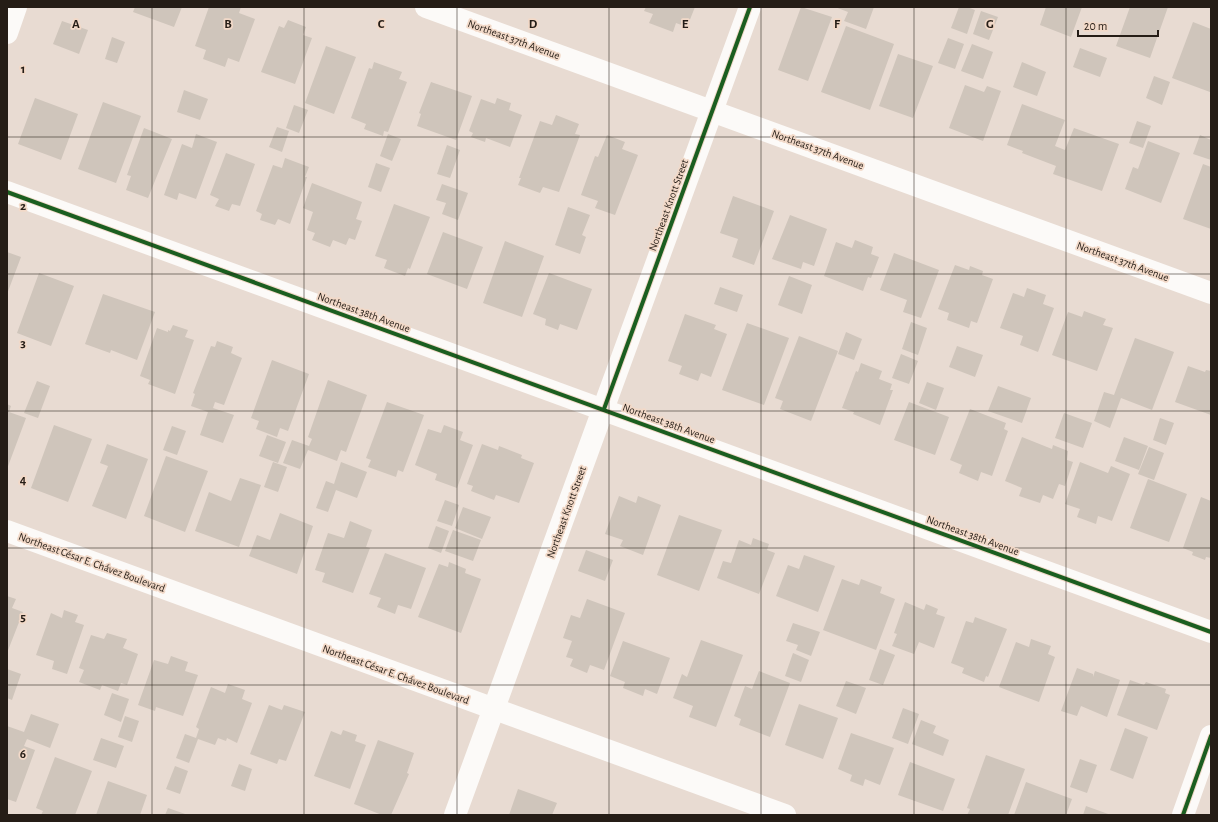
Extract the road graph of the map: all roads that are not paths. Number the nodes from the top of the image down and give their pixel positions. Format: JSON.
{"nodes":[{"id":1,"x":16,"y":7,"type":"edge"},
{"id":2,"x":426,"y":7,"type":"edge"},
{"id":3,"x":750,"y":7,"type":"edge"},
{"id":4,"x":7,"y":33,"type":"edge"},
{"id":5,"x":712,"y":111,"type":"junction"},
{"id":6,"x":7,"y":192,"type":"edge"},
{"id":7,"x":1211,"y":293,"type":"edge"},
{"id":8,"x":604,"y":409,"type":"junction"},
{"id":9,"x":7,"y":531,"type":"edge"},
{"id":10,"x":1211,"y":632,"type":"edge"},
{"id":11,"x":494,"y":710,"type":"junction"},
{"id":12,"x":1211,"y":736,"type":"edge"},
{"id":13,"x":455,"y":815,"type":"edge"},
{"id":14,"x":785,"y":815,"type":"edge"},
{"id":15,"x":1183,"y":815,"type":"edge"}],
"edges":[{"from":1,"to":4,"type":"street"},
{"from":2,"to":5,"type":"street","name":"Northeast 37th Avenue"},
{"from":3,"to":5,"type":"street","name":"Northeast Knott Street"},
{"from":5,"to":7,"type":"street","name":"Northeast 37th Avenue"},
{"from":5,"to":8,"type":"street","name":"Northeast Knott Street"},
{"from":6,"to":8,"type":"street","name":"Northeast 38th Avenue"},
{"from":8,"to":10,"type":"street","name":"Northeast 38th Avenue"},
{"from":8,"to":11,"type":"street","name":"Northeast Knott Street"},
{"from":9,"to":11,"type":"street","name":"Northeast César E. Chávez Boulevard"},
{"from":11,"to":13,"type":"street","name":"Northeast Knott Street"},
{"from":11,"to":14,"type":"street","name":"Northeast César E. Chávez Boulevard"},
{"from":12,"to":15,"type":"street"}]}
